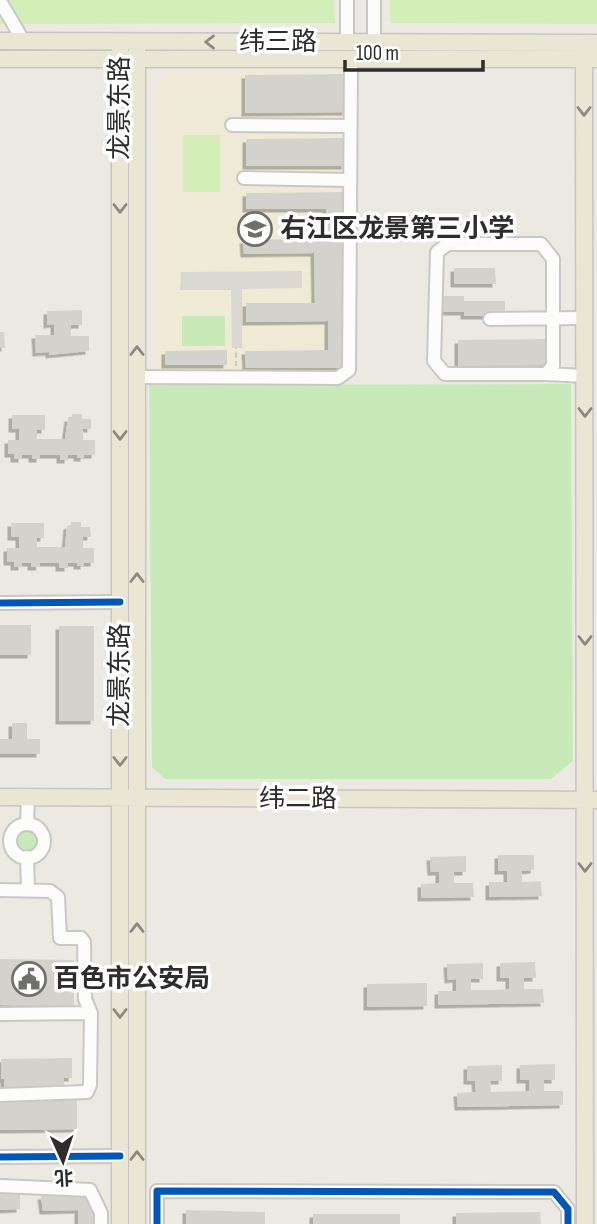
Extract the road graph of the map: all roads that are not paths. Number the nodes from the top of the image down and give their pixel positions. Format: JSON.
{"nodes":[{"id":1,"x":346,"y":0,"type":"edge"},
{"id":2,"x":374,"y":0,"type":"edge"},
{"id":3,"x":0,"y":1,"type":"edge"},
{"id":4,"x":0,"y":41,"type":"edge"},
{"id":5,"x":24,"y":41,"type":"junction"},
{"id":6,"x":129,"y":42,"type":"junction"},
{"id":7,"x":347,"y":43,"type":"junction"},
{"id":8,"x":374,"y":43,"type":"junction"},
{"id":9,"x":591,"y":51,"type":"edge"},
{"id":10,"x":0,"y":59,"type":"edge"},
{"id":11,"x":129,"y":59,"type":"junction"},
{"id":12,"x":351,"y":59,"type":"junction"},
{"id":13,"x":232,"y":125,"type":"dead end"},
{"id":14,"x":350,"y":126,"type":"junction"},
{"id":15,"x":244,"y":178,"type":"dead end"},
{"id":16,"x":350,"y":180,"type":"junction"},
{"id":17,"x":584,"y":318,"type":"junction"},
{"id":18,"x":490,"y":319,"type":"dead end"},
{"id":19,"x":553,"y":319,"type":"junction"},
{"id":20,"x":546,"y":374,"type":"junction"},
{"id":21,"x":584,"y":376,"type":"junction"},
{"id":22,"x":137,"y":377,"type":"junction"},
{"id":23,"x":0,"y":603,"type":"edge"},
{"id":24,"x":120,"y":603,"type":"junction"},
{"id":25,"x":0,"y":797,"type":"edge"},
{"id":26,"x":27,"y":797,"type":"junction"},
{"id":27,"x":129,"y":798,"type":"junction"},
{"id":28,"x":591,"y":800,"type":"edge"},
{"id":29,"x":27,"y":824,"type":"junction"},
{"id":30,"x":27,"y":858,"type":"junction"},
{"id":31,"x":0,"y":890,"type":"edge"},
{"id":32,"x":27,"y":890,"type":"junction"},
{"id":33,"x":91,"y":1013,"type":"junction"},
{"id":34,"x":0,"y":1014,"type":"edge"},
{"id":35,"x":0,"y":1095,"type":"edge"},
{"id":36,"x":120,"y":1156,"type":"junction"},
{"id":37,"x":0,"y":1157,"type":"edge"},
{"id":38,"x":0,"y":1186,"type":"edge"},
{"id":39,"x":101,"y":1224,"type":"edge"},
{"id":40,"x":120,"y":1224,"type":"edge"},
{"id":41,"x":137,"y":1224,"type":"edge"},
{"id":42,"x":157,"y":1224,"type":"edge"},
{"id":43,"x":568,"y":1224,"type":"edge"},
{"id":44,"x":585,"y":1224,"type":"edge"}],
"edges":[{"from":1,"to":7,"type":"street"},
{"from":2,"to":8,"type":"street"},
{"from":3,"to":5,"type":"street"},
{"from":4,"to":5,"type":"main road","name":"纬三路"},
{"from":5,"to":6,"type":"main road","name":"纬三路"},
{"from":7,"to":6,"type":"main road","name":"纬三路","one_way":true},
{"from":6,"to":11,"type":"main road","name":"龙景东路"},
{"from":7,"to":8,"type":"main road","name":"纬三路"},
{"from":8,"to":9,"type":"main road","name":"纬三路"},
{"from":9,"to":12,"type":"main road","name":"纬三路"},
{"from":9,"to":17,"type":"main road","one_way":true},
{"from":10,"to":11,"type":"main road","name":"纬三路"},
{"from":11,"to":12,"type":"main road","name":"纬三路"},
{"from":22,"to":11,"type":"main road","name":"龙景东路","one_way":true},
{"from":11,"to":24,"type":"main road","name":"龙景东路","one_way":true},
{"from":12,"to":14,"type":"street"},
{"from":13,"to":14,"type":"street"},
{"from":14,"to":16,"type":"street"},
{"from":15,"to":16,"type":"street"},
{"from":16,"to":22,"type":"street"},
{"from":17,"to":19,"type":"street"},
{"from":17,"to":21,"type":"main road"},
{"from":18,"to":19,"type":"street"},
{"from":19,"to":20,"type":"street"},
{"from":19,"to":20,"type":"street"},
{"from":20,"to":21,"type":"street"},
{"from":21,"to":28,"type":"main road","one_way":true},
{"from":27,"to":22,"type":"main road","name":"龙景东路","one_way":true},
{"from":23,"to":24,"type":"street"},
{"from":24,"to":27,"type":"main road","name":"龙景东路","one_way":true},
{"from":25,"to":26,"type":"main road","name":"纬二路"},
{"from":26,"to":27,"type":"main road","name":"纬二路"},
{"from":26,"to":29,"type":"street"},
{"from":27,"to":28,"type":"main road","name":"纬二路"},
{"from":27,"to":36,"type":"main road","name":"龙景东路","one_way":true},
{"from":41,"to":27,"type":"main road","name":"龙景东路","one_way":true},
{"from":28,"to":44,"type":"main road","one_way":true},
{"from":29,"to":30,"type":"street"},
{"from":29,"to":30,"type":"street"},
{"from":30,"to":32,"type":"street"},
{"from":31,"to":32,"type":"street"},
{"from":32,"to":33,"type":"street"},
{"from":33,"to":34,"type":"street"},
{"from":33,"to":35,"type":"street"},
{"from":36,"to":37,"type":"street"},
{"from":36,"to":40,"type":"main road","name":"龙景东路"},
{"from":38,"to":39,"type":"street"},
{"from":42,"to":43,"type":"street"}]}
